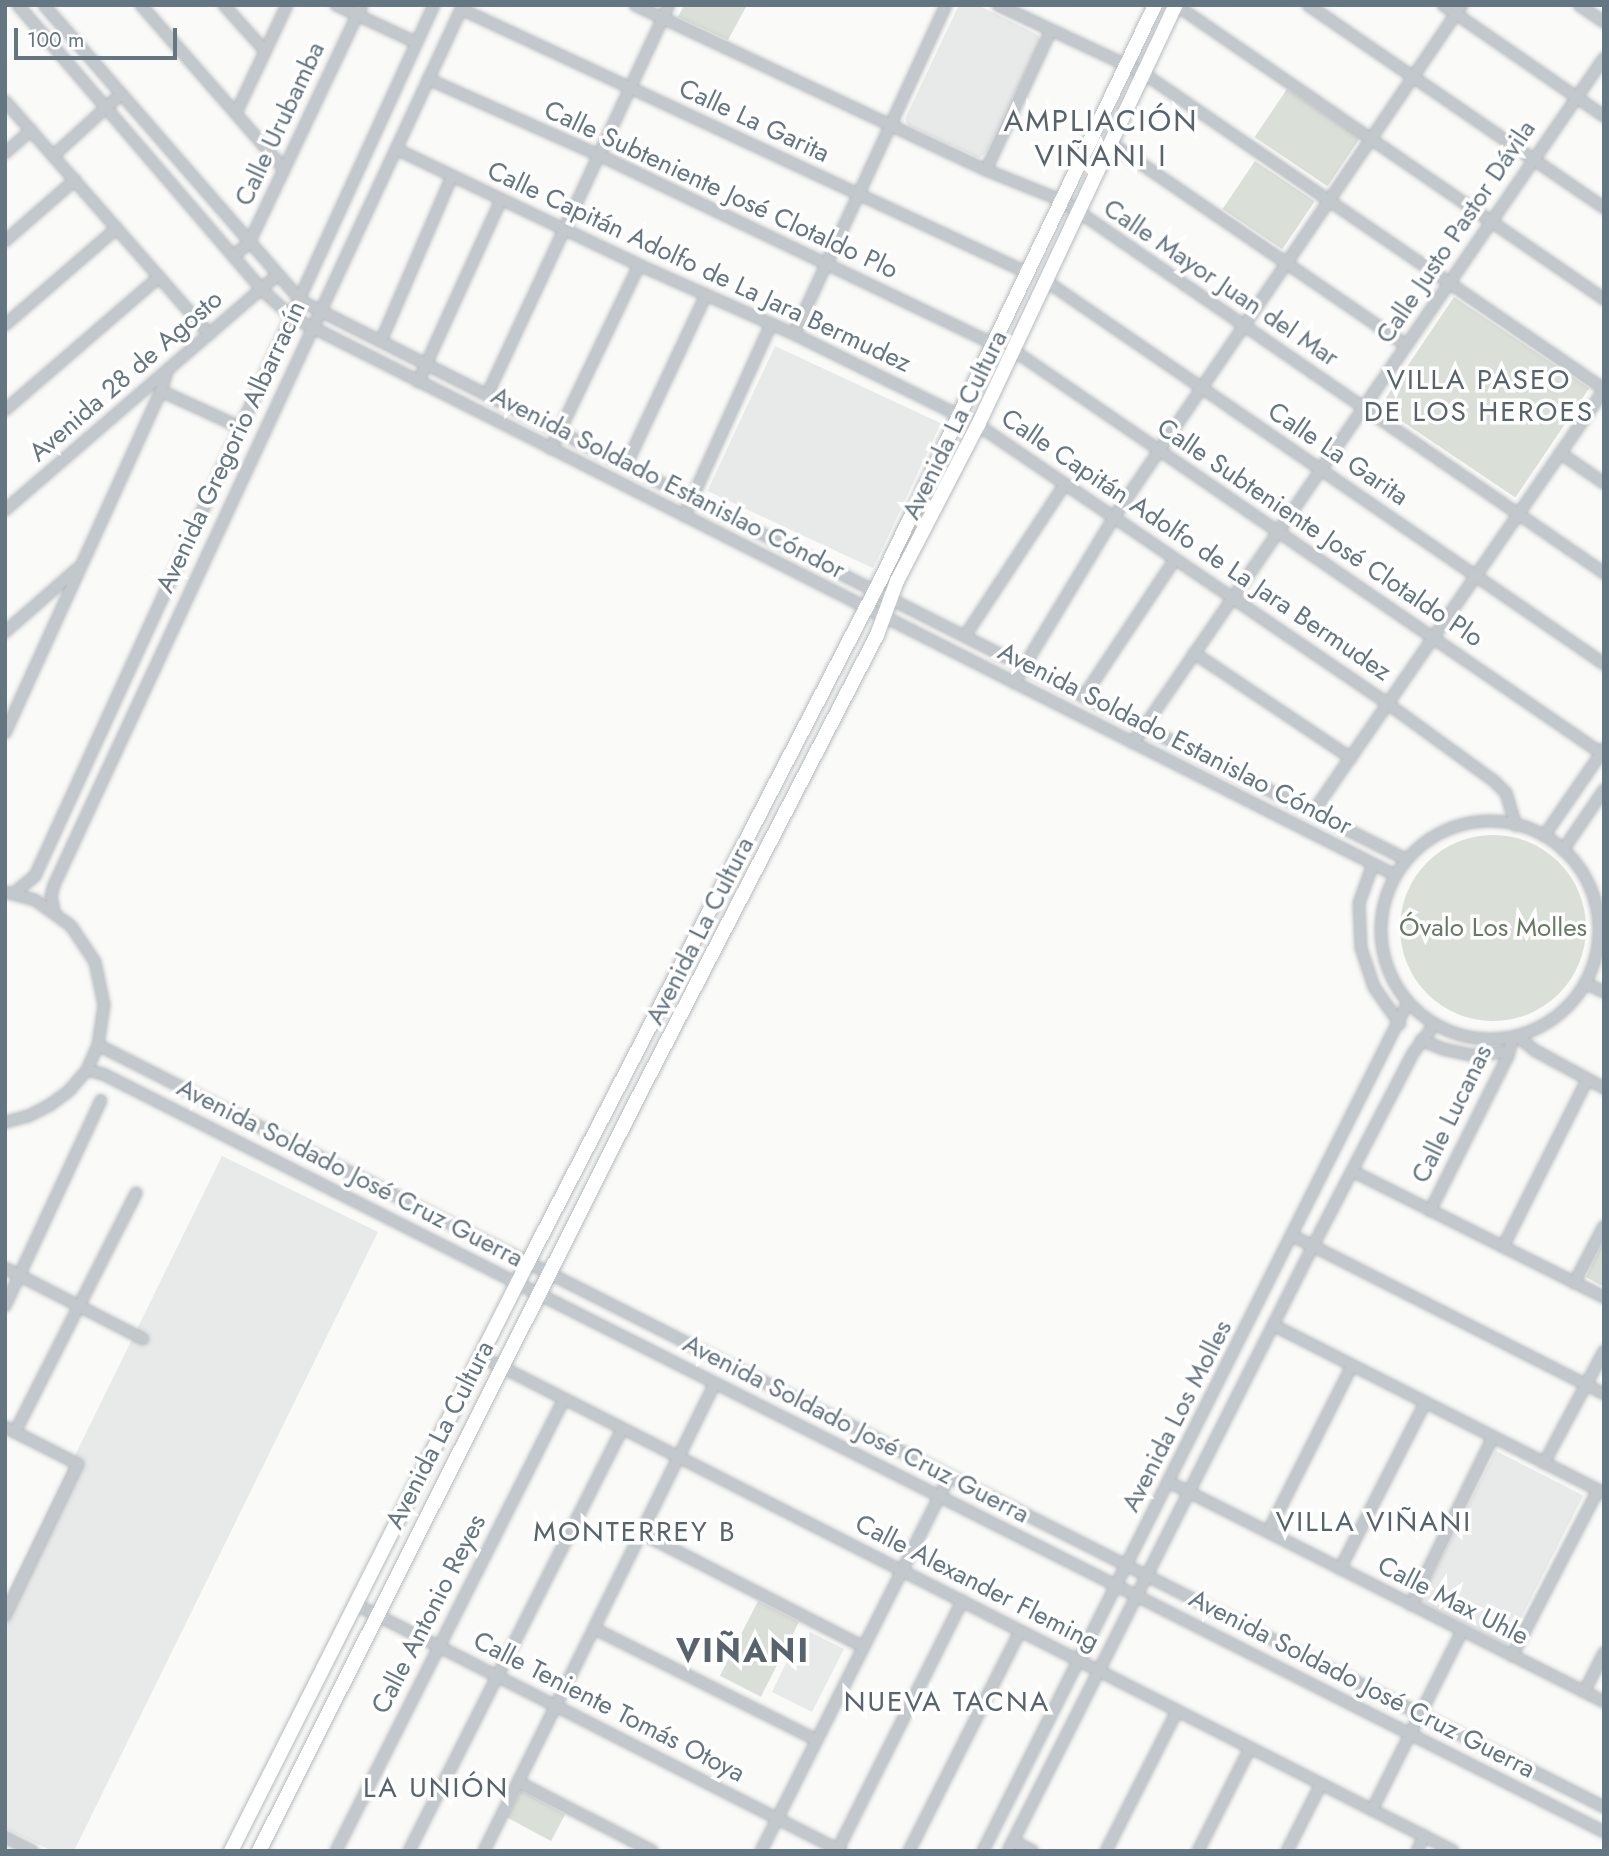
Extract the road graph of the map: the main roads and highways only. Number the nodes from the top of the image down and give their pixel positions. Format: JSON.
{"nodes":[{"id":1,"x":1155,"y":5,"type":"edge"},
{"id":2,"x":1176,"y":5,"type":"edge"},
{"id":3,"x":696,"y":938,"type":"junction"},
{"id":4,"x":716,"y":948,"type":"junction"},
{"id":5,"x":231,"y":1851,"type":"edge"},
{"id":6,"x":259,"y":1851,"type":"edge"}],
"edges":[{"from":1,"to":3,"type":"main road","name":"Avenida La Cultura"},
{"from":2,"to":4,"type":"main road","name":"Avenida La Cultura"},
{"from":3,"to":4,"type":"main road"},
{"from":3,"to":5,"type":"main road","name":"Avenida La Cultura"},
{"from":4,"to":6,"type":"main road","name":"Avenida La Cultura"}]}
